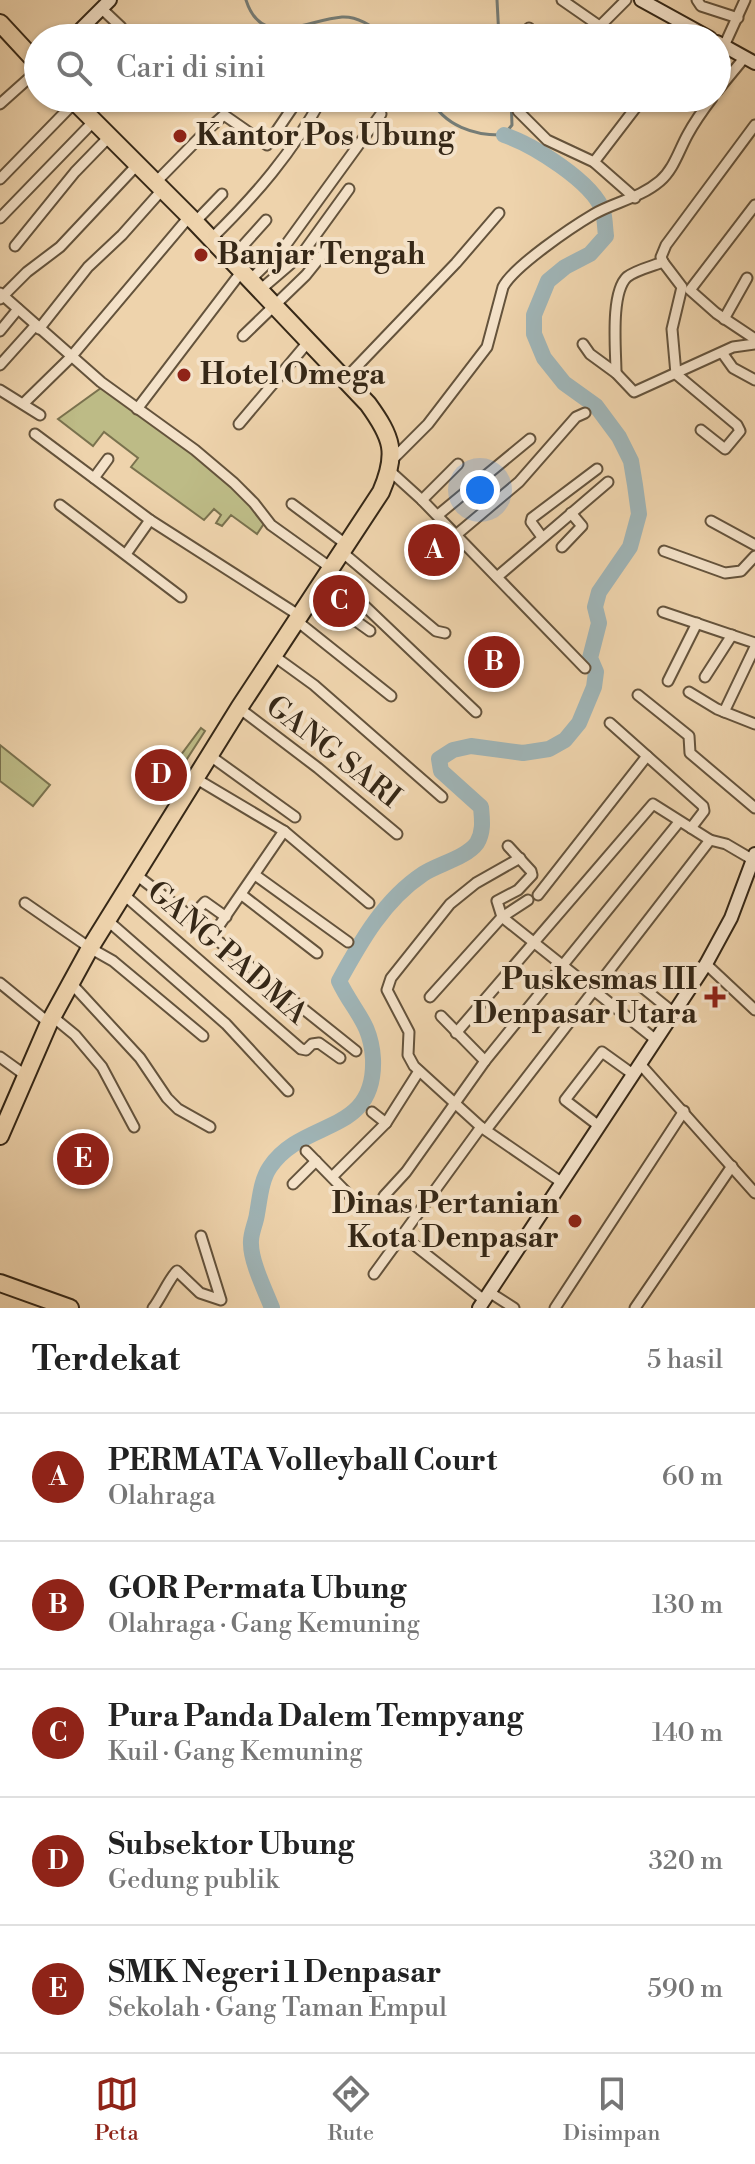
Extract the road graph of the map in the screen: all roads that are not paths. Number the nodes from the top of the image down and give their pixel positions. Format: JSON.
{"nodes":[{"id":1,"x":562,"y":0,"type":"edge"},
{"id":2,"x":626,"y":0,"type":"edge"},
{"id":3,"x":641,"y":0,"type":"edge"},
{"id":4,"x":697,"y":0,"type":"edge"},
{"id":5,"x":745,"y":0,"type":"edge"},
{"id":6,"x":106,"y":4,"type":"edge"},
{"id":7,"x":738,"y":18,"type":"junction"},
{"id":8,"x":0,"y":23,"type":"edge"},
{"id":9,"x":86,"y":24,"type":"edge"},
{"id":10,"x":119,"y":24,"type":"edge"},
{"id":11,"x":597,"y":24,"type":"edge"},
{"id":12,"x":599,"y":24,"type":"edge"},
{"id":13,"x":674,"y":24,"type":"edge"},
{"id":14,"x":731,"y":29,"type":"edge"},
{"id":15,"x":24,"y":49,"type":"edge"},
{"id":16,"x":731,"y":50,"type":"edge"},
{"id":17,"x":750,"y":60,"type":"edge"},
{"id":18,"x":731,"y":78,"type":"edge"},
{"id":19,"x":24,"y":83,"type":"edge"},
{"id":20,"x":0,"y":104,"type":"edge"},
{"id":21,"x":62,"y":112,"type":"edge"},
{"id":22,"x":85,"y":112,"type":"edge"},
{"id":23,"x":289,"y":112,"type":"edge"},
{"id":24,"x":314,"y":112,"type":"edge"},
{"id":25,"x":519,"y":112,"type":"edge"},
{"id":26,"x":632,"y":112,"type":"edge"},
{"id":27,"x":701,"y":112,"type":"edge"},
{"id":28,"x":381,"y":114,"type":"dead end"},
{"id":29,"x":94,"y":121,"type":"junction"},
{"id":30,"x":755,"y":125,"type":"edge"},
{"id":31,"x":109,"y":137,"type":"junction"},
{"id":32,"x":594,"y":162,"type":"junction"},
{"id":33,"x":137,"y":165,"type":"junction"},
{"id":34,"x":0,"y":179,"type":"edge"},
{"id":35,"x":159,"y":186,"type":"junction"},
{"id":36,"x":349,"y":189,"type":"dead end"},
{"id":37,"x":222,"y":194,"type":"dead end"},
{"id":38,"x":635,"y":198,"type":"junction"},
{"id":39,"x":755,"y":205,"type":"edge"},
{"id":40,"x":499,"y":213,"type":"dead end"},
{"id":41,"x":0,"y":218,"type":"edge"},
{"id":42,"x":192,"y":219,"type":"junction"},
{"id":43,"x":266,"y":220,"type":"dead end"},
{"id":44,"x":211,"y":239,"type":"junction"},
{"id":45,"x":330,"y":245,"type":"dead end"},
{"id":46,"x":15,"y":246,"type":"dead end"},
{"id":47,"x":663,"y":262,"type":"junction"},
{"id":48,"x":246,"y":275,"type":"junction"},
{"id":49,"x":747,"y":278,"type":"dead end"},
{"id":50,"x":1,"y":296,"type":"edge"},
{"id":51,"x":275,"y":306,"type":"junction"},
{"id":52,"x":18,"y":309,"type":"junction"},
{"id":53,"x":724,"y":319,"type":"junction"},
{"id":54,"x":37,"y":327,"type":"junction"},
{"id":55,"x":0,"y":331,"type":"edge"},
{"id":56,"x":243,"y":336,"type":"dead end"},
{"id":57,"x":309,"y":341,"type":"junction"},
{"id":58,"x":755,"y":342,"type":"edge"},
{"id":59,"x":583,"y":344,"type":"dead end"},
{"id":60,"x":723,"y":354,"type":"junction"},
{"id":61,"x":71,"y":357,"type":"junction"},
{"id":62,"x":0,"y":365,"type":"edge"},
{"id":63,"x":616,"y":373,"type":"junction"},
{"id":64,"x":676,"y":374,"type":"junction"},
{"id":65,"x":345,"y":379,"type":"junction"},
{"id":66,"x":755,"y":380,"type":"edge"},
{"id":67,"x":0,"y":390,"type":"edge"},
{"id":68,"x":24,"y":403,"type":"junction"},
{"id":69,"x":137,"y":409,"type":"junction"},
{"id":70,"x":585,"y":413,"type":"dead end"},
{"id":71,"x":40,"y":415,"type":"dead end"},
{"id":72,"x":239,"y":424,"type":"dead end"},
{"id":73,"x":701,"y":430,"type":"dead end"},
{"id":74,"x":35,"y":434,"type":"dead end"},
{"id":75,"x":530,"y":439,"type":"dead end"},
{"id":76,"x":108,"y":459,"type":"dead end"},
{"id":77,"x":458,"y":464,"type":"dead end"},
{"id":78,"x":391,"y":466,"type":"junction"},
{"id":79,"x":597,"y":469,"type":"dead end"},
{"id":80,"x":94,"y":478,"type":"junction"},
{"id":81,"x":608,"y":482,"type":"dead end"},
{"id":82,"x":422,"y":500,"type":"junction"},
{"id":83,"x":292,"y":504,"type":"dead end"},
{"id":84,"x":60,"y":505,"type":"dead end"},
{"id":85,"x":571,"y":513,"type":"junction"},
{"id":86,"x":438,"y":515,"type":"junction"},
{"id":87,"x":150,"y":520,"type":"junction"},
{"id":88,"x":711,"y":521,"type":"dead end"},
{"id":89,"x":456,"y":535,"type":"junction"},
{"id":90,"x":542,"y":537,"type":"junction"},
{"id":91,"x":755,"y":545,"type":"edge"},
{"id":92,"x":562,"y":547,"type":"dead end"},
{"id":93,"x":344,"y":548,"type":"junction"},
{"id":94,"x":664,"y":551,"type":"dead end"},
{"id":95,"x":126,"y":554,"type":"junction"},
{"id":96,"x":755,"y":556,"type":"edge"},
{"id":97,"x":751,"y":567,"type":"edge"},
{"id":98,"x":330,"y":570,"type":"junction"},
{"id":99,"x":497,"y":577,"type":"junction"},
{"id":100,"x":181,"y":597,"type":"dead end"},
{"id":101,"x":312,"y":598,"type":"junction"},
{"id":102,"x":663,"y":612,"type":"dead end"},
{"id":103,"x":298,"y":619,"type":"junction"},
{"id":104,"x":697,"y":623,"type":"junction"},
{"id":105,"x":370,"y":631,"type":"dead end"},
{"id":106,"x":445,"y":633,"type":"dead end"},
{"id":107,"x":732,"y":635,"type":"junction"},
{"id":108,"x":755,"y":645,"type":"edge"},
{"id":109,"x":274,"y":656,"type":"junction"},
{"id":110,"x":585,"y":668,"type":"dead end"},
{"id":111,"x":705,"y":677,"type":"dead end"},
{"id":112,"x":668,"y":681,"type":"dead end"},
{"id":113,"x":689,"y":692,"type":"dead end"},
{"id":114,"x":638,"y":695,"type":"dead end"},
{"id":115,"x":391,"y":696,"type":"dead end"},
{"id":116,"x":239,"y":708,"type":"junction"},
{"id":117,"x":476,"y":712,"type":"dead end"},
{"id":118,"x":724,"y":712,"type":"junction"},
{"id":119,"x":610,"y":723,"type":"dead end"},
{"id":120,"x":755,"y":724,"type":"edge"},
{"id":121,"x":209,"y":755,"type":"junction"},
{"id":122,"x":647,"y":756,"type":"junction"},
{"id":123,"x":195,"y":778,"type":"junction"},
{"id":124,"x":442,"y":797,"type":"dead end"},
{"id":125,"x":755,"y":808,"type":"edge"},
{"id":126,"x":295,"y":817,"type":"dead end"},
{"id":127,"x":679,"y":822,"type":"junction"},
{"id":128,"x":691,"y":828,"type":"junction"},
{"id":129,"x":284,"y":831,"type":"junction"},
{"id":130,"x":397,"y":834,"type":"dead end"},
{"id":131,"x":710,"y":840,"type":"junction"},
{"id":132,"x":508,"y":846,"type":"dead end"},
{"id":133,"x":520,"y":858,"type":"junction"},
{"id":134,"x":754,"y":858,"type":"edge"},
{"id":135,"x":135,"y":874,"type":"junction"},
{"id":136,"x":255,"y":875,"type":"junction"},
{"id":137,"x":123,"y":894,"type":"junction"},
{"id":138,"x":242,"y":895,"type":"junction"},
{"id":139,"x":25,"y":903,"type":"dead end"},
{"id":140,"x":369,"y":903,"type":"dead end"},
{"id":141,"x":226,"y":917,"type":"junction"},
{"id":142,"x":502,"y":917,"type":"junction"},
{"id":143,"x":107,"y":920,"type":"junction"},
{"id":144,"x":348,"y":942,"type":"dead end"},
{"id":145,"x":531,"y":942,"type":"junction"},
{"id":146,"x":90,"y":948,"type":"junction"},
{"id":147,"x":317,"y":953,"type":"dead end"},
{"id":148,"x":706,"y":964,"type":"junction"},
{"id":149,"x":563,"y":965,"type":"junction"},
{"id":150,"x":632,"y":979,"type":"dead end"},
{"id":151,"x":70,"y":982,"type":"junction"},
{"id":152,"x":0,"y":983,"type":"edge"},
{"id":153,"x":595,"y":991,"type":"junction"},
{"id":154,"x":430,"y":997,"type":"dead end"},
{"id":155,"x":755,"y":1010,"type":"edge"},
{"id":156,"x":674,"y":1013,"type":"junction"},
{"id":157,"x":441,"y":1016,"type":"dead end"},
{"id":158,"x":51,"y":1020,"type":"junction"},
{"id":159,"x":456,"y":1033,"type":"junction"},
{"id":160,"x":203,"y":1036,"type":"dead end"},
{"id":161,"x":656,"y":1040,"type":"junction"},
{"id":162,"x":356,"y":1051,"type":"dead end"},
{"id":163,"x":0,"y":1057,"type":"edge"},
{"id":164,"x":340,"y":1058,"type":"dead end"},
{"id":165,"x":485,"y":1061,"type":"junction"},
{"id":166,"x":638,"y":1070,"type":"junction"},
{"id":167,"x":419,"y":1071,"type":"junction"},
{"id":168,"x":25,"y":1075,"type":"junction"},
{"id":169,"x":288,"y":1091,"type":"dead end"},
{"id":170,"x":453,"y":1104,"type":"junction"},
{"id":171,"x":684,"y":1111,"type":"junction"},
{"id":172,"x":372,"y":1112,"type":"dead end"},
{"id":173,"x":386,"y":1123,"type":"junction"},
{"id":174,"x":599,"y":1126,"type":"junction"},
{"id":175,"x":134,"y":1127,"type":"dead end"},
{"id":176,"x":210,"y":1127,"type":"dead end"},
{"id":177,"x":484,"y":1129,"type":"junction"},
{"id":178,"x":1,"y":1132,"type":"edge"},
{"id":179,"x":306,"y":1151,"type":"dead end"},
{"id":180,"x":316,"y":1161,"type":"junction"},
{"id":181,"x":732,"y":1166,"type":"junction"},
{"id":182,"x":332,"y":1177,"type":"junction"},
{"id":183,"x":561,"y":1182,"type":"junction"},
{"id":184,"x":293,"y":1184,"type":"dead end"},
{"id":185,"x":755,"y":1193,"type":"edge"},
{"id":186,"x":384,"y":1196,"type":"dead end"},
{"id":187,"x":354,"y":1200,"type":"dead end"},
{"id":188,"x":201,"y":1236,"type":"dead end"},
{"id":189,"x":403,"y":1236,"type":"junction"},
{"id":190,"x":374,"y":1274,"type":"dead end"},
{"id":191,"x":0,"y":1283,"type":"edge"},
{"id":192,"x":484,"y":1300,"type":"edge"},
{"id":193,"x":70,"y":1308,"type":"edge"},
{"id":194,"x":153,"y":1308,"type":"edge"},
{"id":195,"x":514,"y":1308,"type":"edge"},
{"id":196,"x":555,"y":1308,"type":"edge"},
{"id":197,"x":635,"y":1308,"type":"edge"}],
"edges":[{"from":1,"to":11,"type":"street"},
{"from":2,"to":12,"type":"street"},
{"from":3,"to":13,"type":"main road"},
{"from":4,"to":7,"type":"street"},
{"from":5,"to":7,"type":"street"},
{"from":6,"to":9,"type":"main road"},
{"from":6,"to":10,"type":"street"},
{"from":7,"to":14,"type":"street"},
{"from":8,"to":15,"type":"highway"},
{"from":16,"to":17,"type":"main road"},
{"from":17,"to":18,"type":"street"},
{"from":19,"to":20,"type":"street"},
{"from":21,"to":34,"type":"street"},
{"from":22,"to":29,"type":"highway"},
{"from":23,"to":35,"type":"street"},
{"from":24,"to":44,"type":"street"},
{"from":25,"to":32,"type":"street"},
{"from":26,"to":32,"type":"street"},
{"from":27,"to":38,"type":"street"},
{"from":28,"to":48,"type":"street"},
{"from":29,"to":31,"type":"highway"},
{"from":29,"to":41,"type":"street"},
{"from":30,"to":47,"type":"street"},
{"from":31,"to":33,"type":"highway"},
{"from":31,"to":46,"type":"street"},
{"from":32,"to":38,"type":"street"},
{"from":33,"to":35,"type":"highway"},
{"from":33,"to":50,"type":"street"},
{"from":35,"to":42,"type":"highway"},
{"from":35,"to":54,"type":"street"},
{"from":36,"to":48,"type":"street"},
{"from":37,"to":42,"type":"street"},
{"from":38,"to":78,"type":"street"},
{"from":39,"to":53,"type":"street"},
{"from":40,"to":65,"type":"street"},
{"from":42,"to":44,"type":"highway"},
{"from":42,"to":61,"type":"street"},
{"from":43,"to":48,"type":"street"},
{"from":44,"to":48,"type":"highway"},
{"from":45,"to":51,"type":"street"},
{"from":47,"to":63,"type":"street"},
{"from":47,"to":64,"type":"street"},
{"from":48,"to":51,"type":"highway"},
{"from":48,"to":69,"type":"street"},
{"from":49,"to":53,"type":"street"},
{"from":50,"to":52,"type":"street"},
{"from":51,"to":56,"type":"street"},
{"from":51,"to":57,"type":"highway"},
{"from":52,"to":54,"type":"street"},
{"from":52,"to":55,"type":"street"},
{"from":53,"to":58,"type":"street"},
{"from":54,"to":61,"type":"street"},
{"from":54,"to":62,"type":"street"},
{"from":57,"to":65,"type":"highway"},
{"from":57,"to":72,"type":"street"},
{"from":58,"to":60,"type":"street"},
{"from":59,"to":63,"type":"street"},
{"from":60,"to":64,"type":"street"},
{"from":60,"to":66,"type":"street"},
{"from":61,"to":68,"type":"street"},
{"from":61,"to":69,"type":"street"},
{"from":63,"to":64,"type":"street"},
{"from":64,"to":73,"type":"street"},
{"from":65,"to":78,"type":"highway"},
{"from":67,"to":68,"type":"street"},
{"from":68,"to":71,"type":"street"},
{"from":69,"to":98,"type":"street"},
{"from":70,"to":89,"type":"street"},
{"from":74,"to":80,"type":"street"},
{"from":75,"to":86,"type":"street"},
{"from":76,"to":80,"type":"street"},
{"from":77,"to":82,"type":"street"},
{"from":78,"to":82,"type":"street"},
{"from":78,"to":93,"type":"highway"},
{"from":79,"to":90,"type":"street"},
{"from":80,"to":87,"type":"street"},
{"from":81,"to":85,"type":"street"},
{"from":82,"to":86,"type":"street"},
{"from":83,"to":93,"type":"street"},
{"from":84,"to":95,"type":"street"},
{"from":85,"to":90,"type":"street"},
{"from":85,"to":92,"type":"street"},
{"from":86,"to":89,"type":"street"},
{"from":87,"to":95,"type":"street"},
{"from":87,"to":103,"type":"street"},
{"from":88,"to":91,"type":"street"},
{"from":89,"to":99,"type":"street"},
{"from":90,"to":99,"type":"street"},
{"from":93,"to":98,"type":"highway"},
{"from":93,"to":106,"type":"street"},
{"from":94,"to":97,"type":"street"},
{"from":95,"to":100,"type":"street"},
{"from":96,"to":97,"type":"street"},
{"from":98,"to":101,"type":"highway"},
{"from":98,"to":117,"type":"street"},
{"from":99,"to":110,"type":"street"},
{"from":101,"to":103,"type":"highway"},
{"from":101,"to":105,"type":"street"},
{"from":102,"to":104,"type":"street"},
{"from":103,"to":109,"type":"highway"},
{"from":103,"to":115,"type":"street"},
{"from":104,"to":107,"type":"street"},
{"from":104,"to":112,"type":"street"},
{"from":107,"to":108,"type":"street"},
{"from":107,"to":111,"type":"street"},
{"from":108,"to":118,"type":"street"},
{"from":109,"to":116,"type":"highway"},
{"from":109,"to":124,"type":"street"},
{"from":113,"to":118,"type":"street"},
{"from":114,"to":125,"type":"street"},
{"from":116,"to":121,"type":"highway"},
{"from":116,"to":130,"type":"street","name":"GANG SARI"},
{"from":118,"to":120,"type":"street"},
{"from":119,"to":122,"type":"street"},
{"from":121,"to":123,"type":"highway"},
{"from":121,"to":126,"type":"street"},
{"from":122,"to":128,"type":"street"},
{"from":122,"to":142,"type":"street"},
{"from":123,"to":129,"type":"street"},
{"from":123,"to":135,"type":"highway"},
{"from":127,"to":128,"type":"street"},
{"from":127,"to":145,"type":"street"},
{"from":127,"to":149,"type":"street"},
{"from":128,"to":131,"type":"street"},
{"from":129,"to":136,"type":"street"},
{"from":129,"to":140,"type":"street"},
{"from":131,"to":134,"type":"street"},
{"from":131,"to":153,"type":"street"},
{"from":132,"to":133,"type":"street"},
{"from":133,"to":142,"type":"street"},
{"from":133,"to":167,"type":"street"},
{"from":134,"to":148,"type":"main road"},
{"from":135,"to":137,"type":"highway"},
{"from":135,"to":141,"type":"street"},
{"from":136,"to":138,"type":"street"},
{"from":136,"to":144,"type":"street"},
{"from":137,"to":143,"type":"highway"},
{"from":137,"to":164,"type":"street","name":"GANG PADMA"},
{"from":138,"to":141,"type":"street"},
{"from":138,"to":147,"type":"street"},
{"from":139,"to":146,"type":"street"},
{"from":141,"to":162,"type":"street"},
{"from":142,"to":145,"type":"street"},
{"from":142,"to":154,"type":"street"},
{"from":143,"to":146,"type":"highway"},
{"from":143,"to":169,"type":"street"},
{"from":145,"to":149,"type":"street"},
{"from":145,"to":159,"type":"street"},
{"from":146,"to":151,"type":"highway"},
{"from":146,"to":160,"type":"street"},
{"from":148,"to":155,"type":"street"},
{"from":148,"to":156,"type":"main road"},
{"from":149,"to":153,"type":"street"},
{"from":149,"to":165,"type":"street"},
{"from":150,"to":156,"type":"street"},
{"from":151,"to":158,"type":"highway"},
{"from":151,"to":176,"type":"street"},
{"from":152,"to":158,"type":"street"},
{"from":153,"to":161,"type":"street"},
{"from":153,"to":177,"type":"street"},
{"from":156,"to":161,"type":"main road"},
{"from":157,"to":159,"type":"street"},
{"from":158,"to":168,"type":"highway"},
{"from":158,"to":175,"type":"street"},
{"from":159,"to":165,"type":"street"},
{"from":161,"to":166,"type":"main road"},
{"from":163,"to":168,"type":"street"},
{"from":165,"to":170,"type":"street"},
{"from":166,"to":171,"type":"street"},
{"from":166,"to":174,"type":"main road"},
{"from":166,"to":174,"type":"street"},
{"from":167,"to":170,"type":"street"},
{"from":167,"to":173,"type":"street"},
{"from":168,"to":178,"type":"highway"},
{"from":170,"to":177,"type":"street"},
{"from":170,"to":186,"type":"street"},
{"from":171,"to":181,"type":"street"},
{"from":171,"to":196,"type":"street"},
{"from":172,"to":173,"type":"street"},
{"from":173,"to":182,"type":"street"},
{"from":174,"to":183,"type":"main road"},
{"from":177,"to":183,"type":"street"},
{"from":177,"to":189,"type":"street"},
{"from":179,"to":180,"type":"street"},
{"from":180,"to":182,"type":"street"},
{"from":180,"to":184,"type":"street"},
{"from":181,"to":185,"type":"street"},
{"from":181,"to":197,"type":"street"},
{"from":182,"to":187,"type":"street"},
{"from":183,"to":192,"type":"main road"},
{"from":188,"to":194,"type":"street"},
{"from":189,"to":190,"type":"street"},
{"from":189,"to":192,"type":"street"},
{"from":191,"to":193,"type":"highway"},
{"from":192,"to":195,"type":"street"}]}
